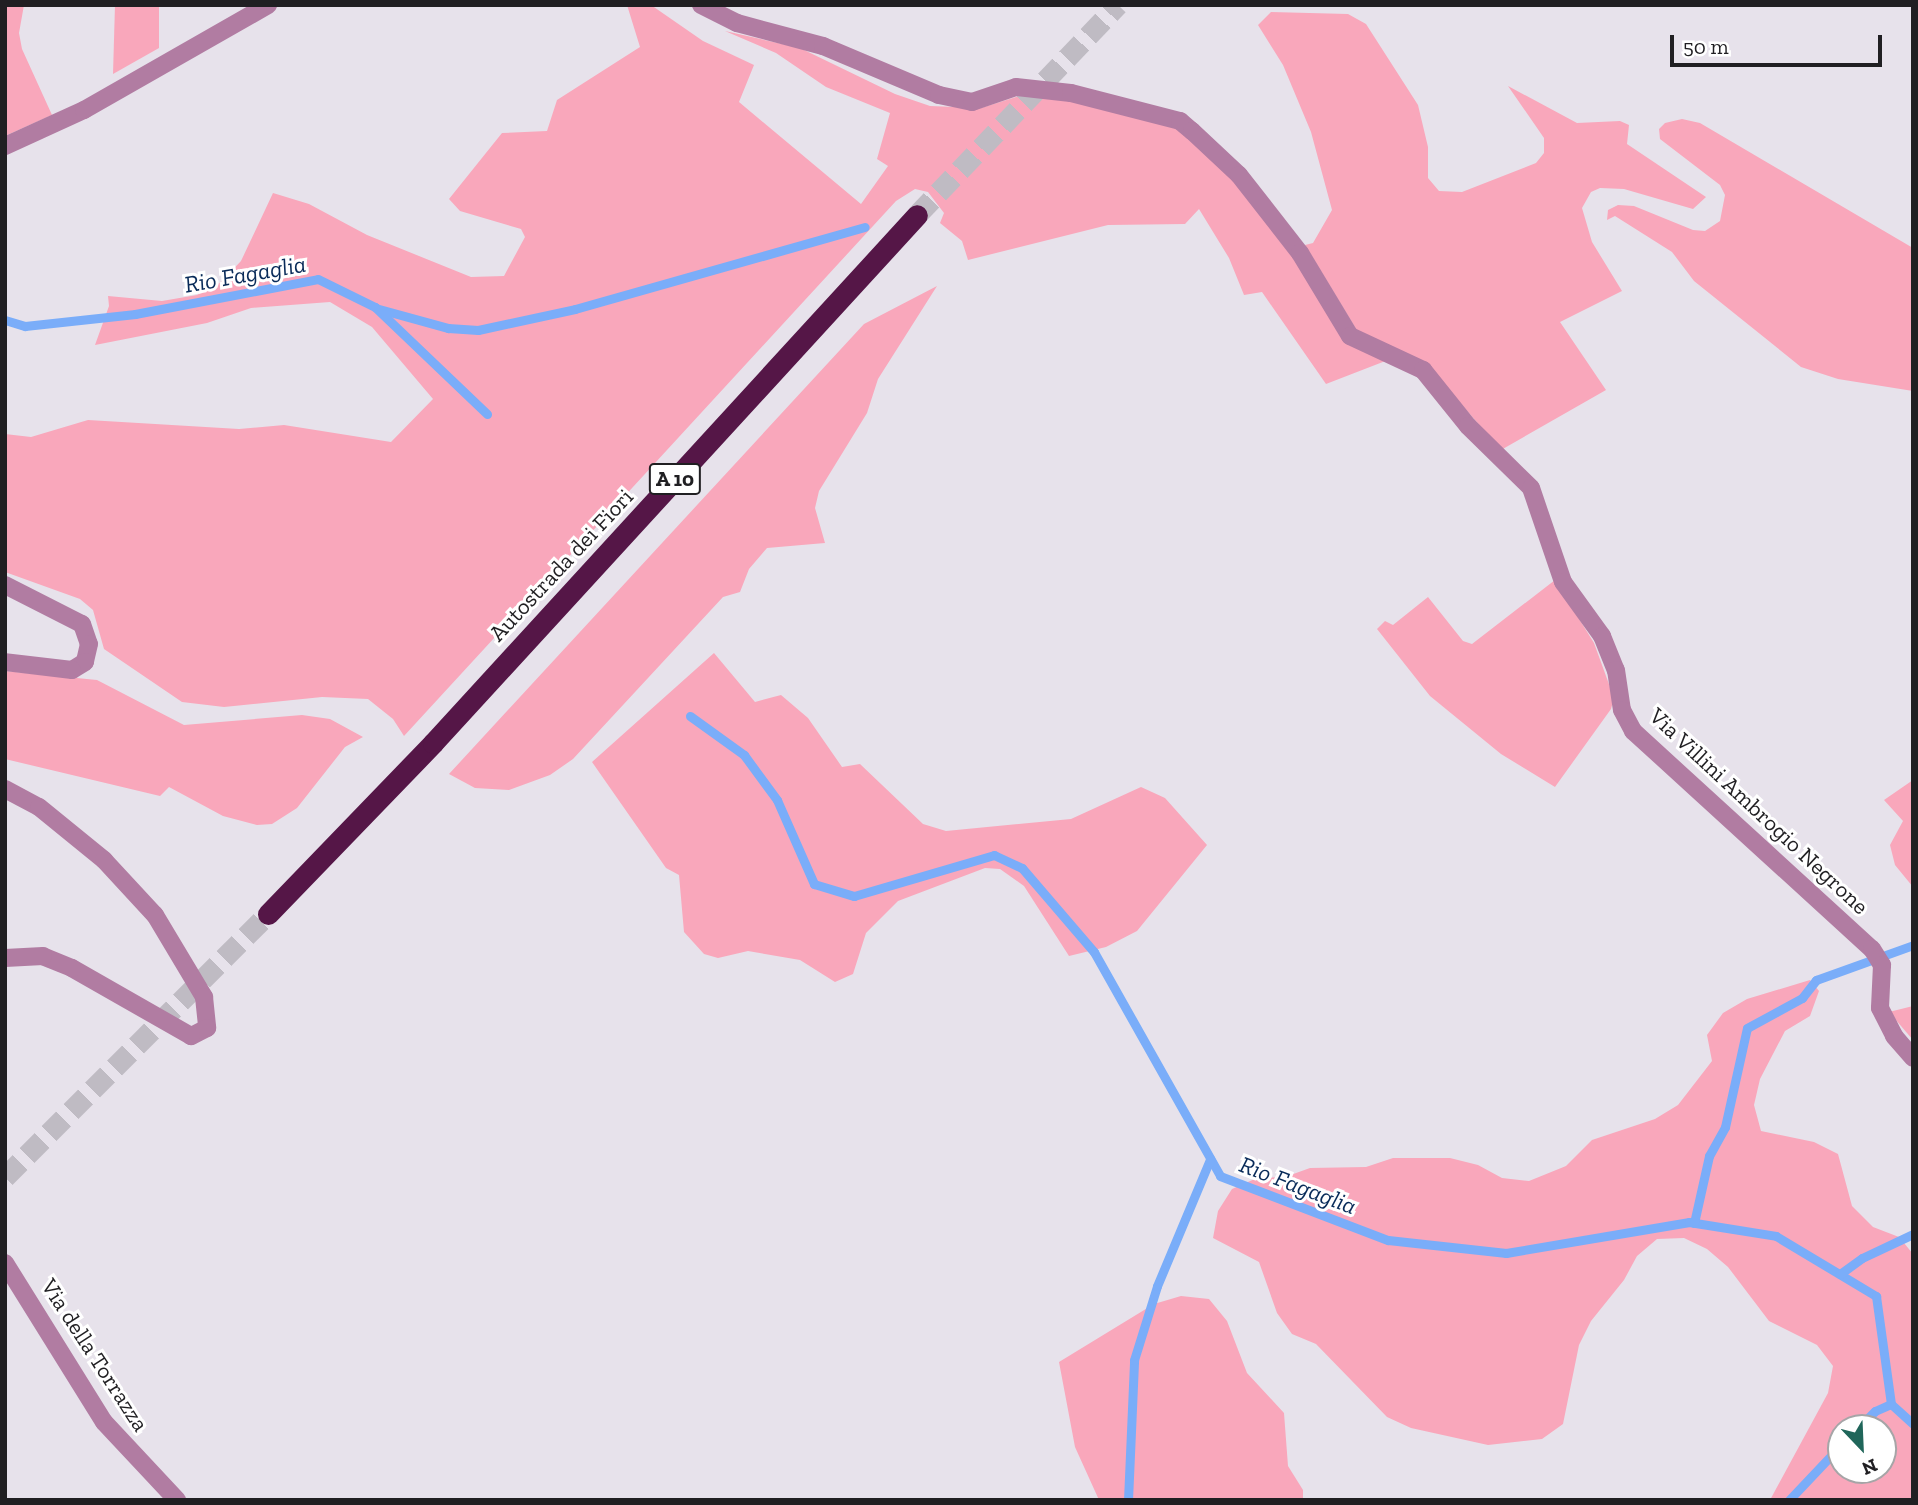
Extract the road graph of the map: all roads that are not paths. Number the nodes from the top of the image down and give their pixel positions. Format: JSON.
{"nodes":[{"id":1,"x":268,"y":5,"type":"edge"},
{"id":2,"x":701,"y":5,"type":"edge"},
{"id":3,"x":5,"y":146,"type":"edge"},
{"id":4,"x":917,"y":215,"type":"tunnel mouth"},
{"id":5,"x":5,"y":585,"type":"edge"},
{"id":6,"x":5,"y":662,"type":"edge"},
{"id":7,"x":5,"y":789,"type":"edge"},
{"id":8,"x":268,"y":914,"type":"tunnel mouth"},
{"id":9,"x":5,"y":958,"type":"edge"},
{"id":10,"x":1913,"y":1058,"type":"edge"},
{"id":11,"x":5,"y":1262,"type":"edge"},
{"id":12,"x":177,"y":1500,"type":"edge"}],
"edges":[{"from":1,"to":3,"type":"street"},
{"from":2,"to":10,"type":"street","name":"Via Villini Ambrogio Negrone"},
{"from":4,"to":8,"type":"highway","name":"Autostrada dei Fiori","number":"A 10"},
{"from":5,"to":6,"type":"street"},
{"from":7,"to":9,"type":"street"},
{"from":11,"to":12,"type":"street","name":"Via della Torrazza"}]}
